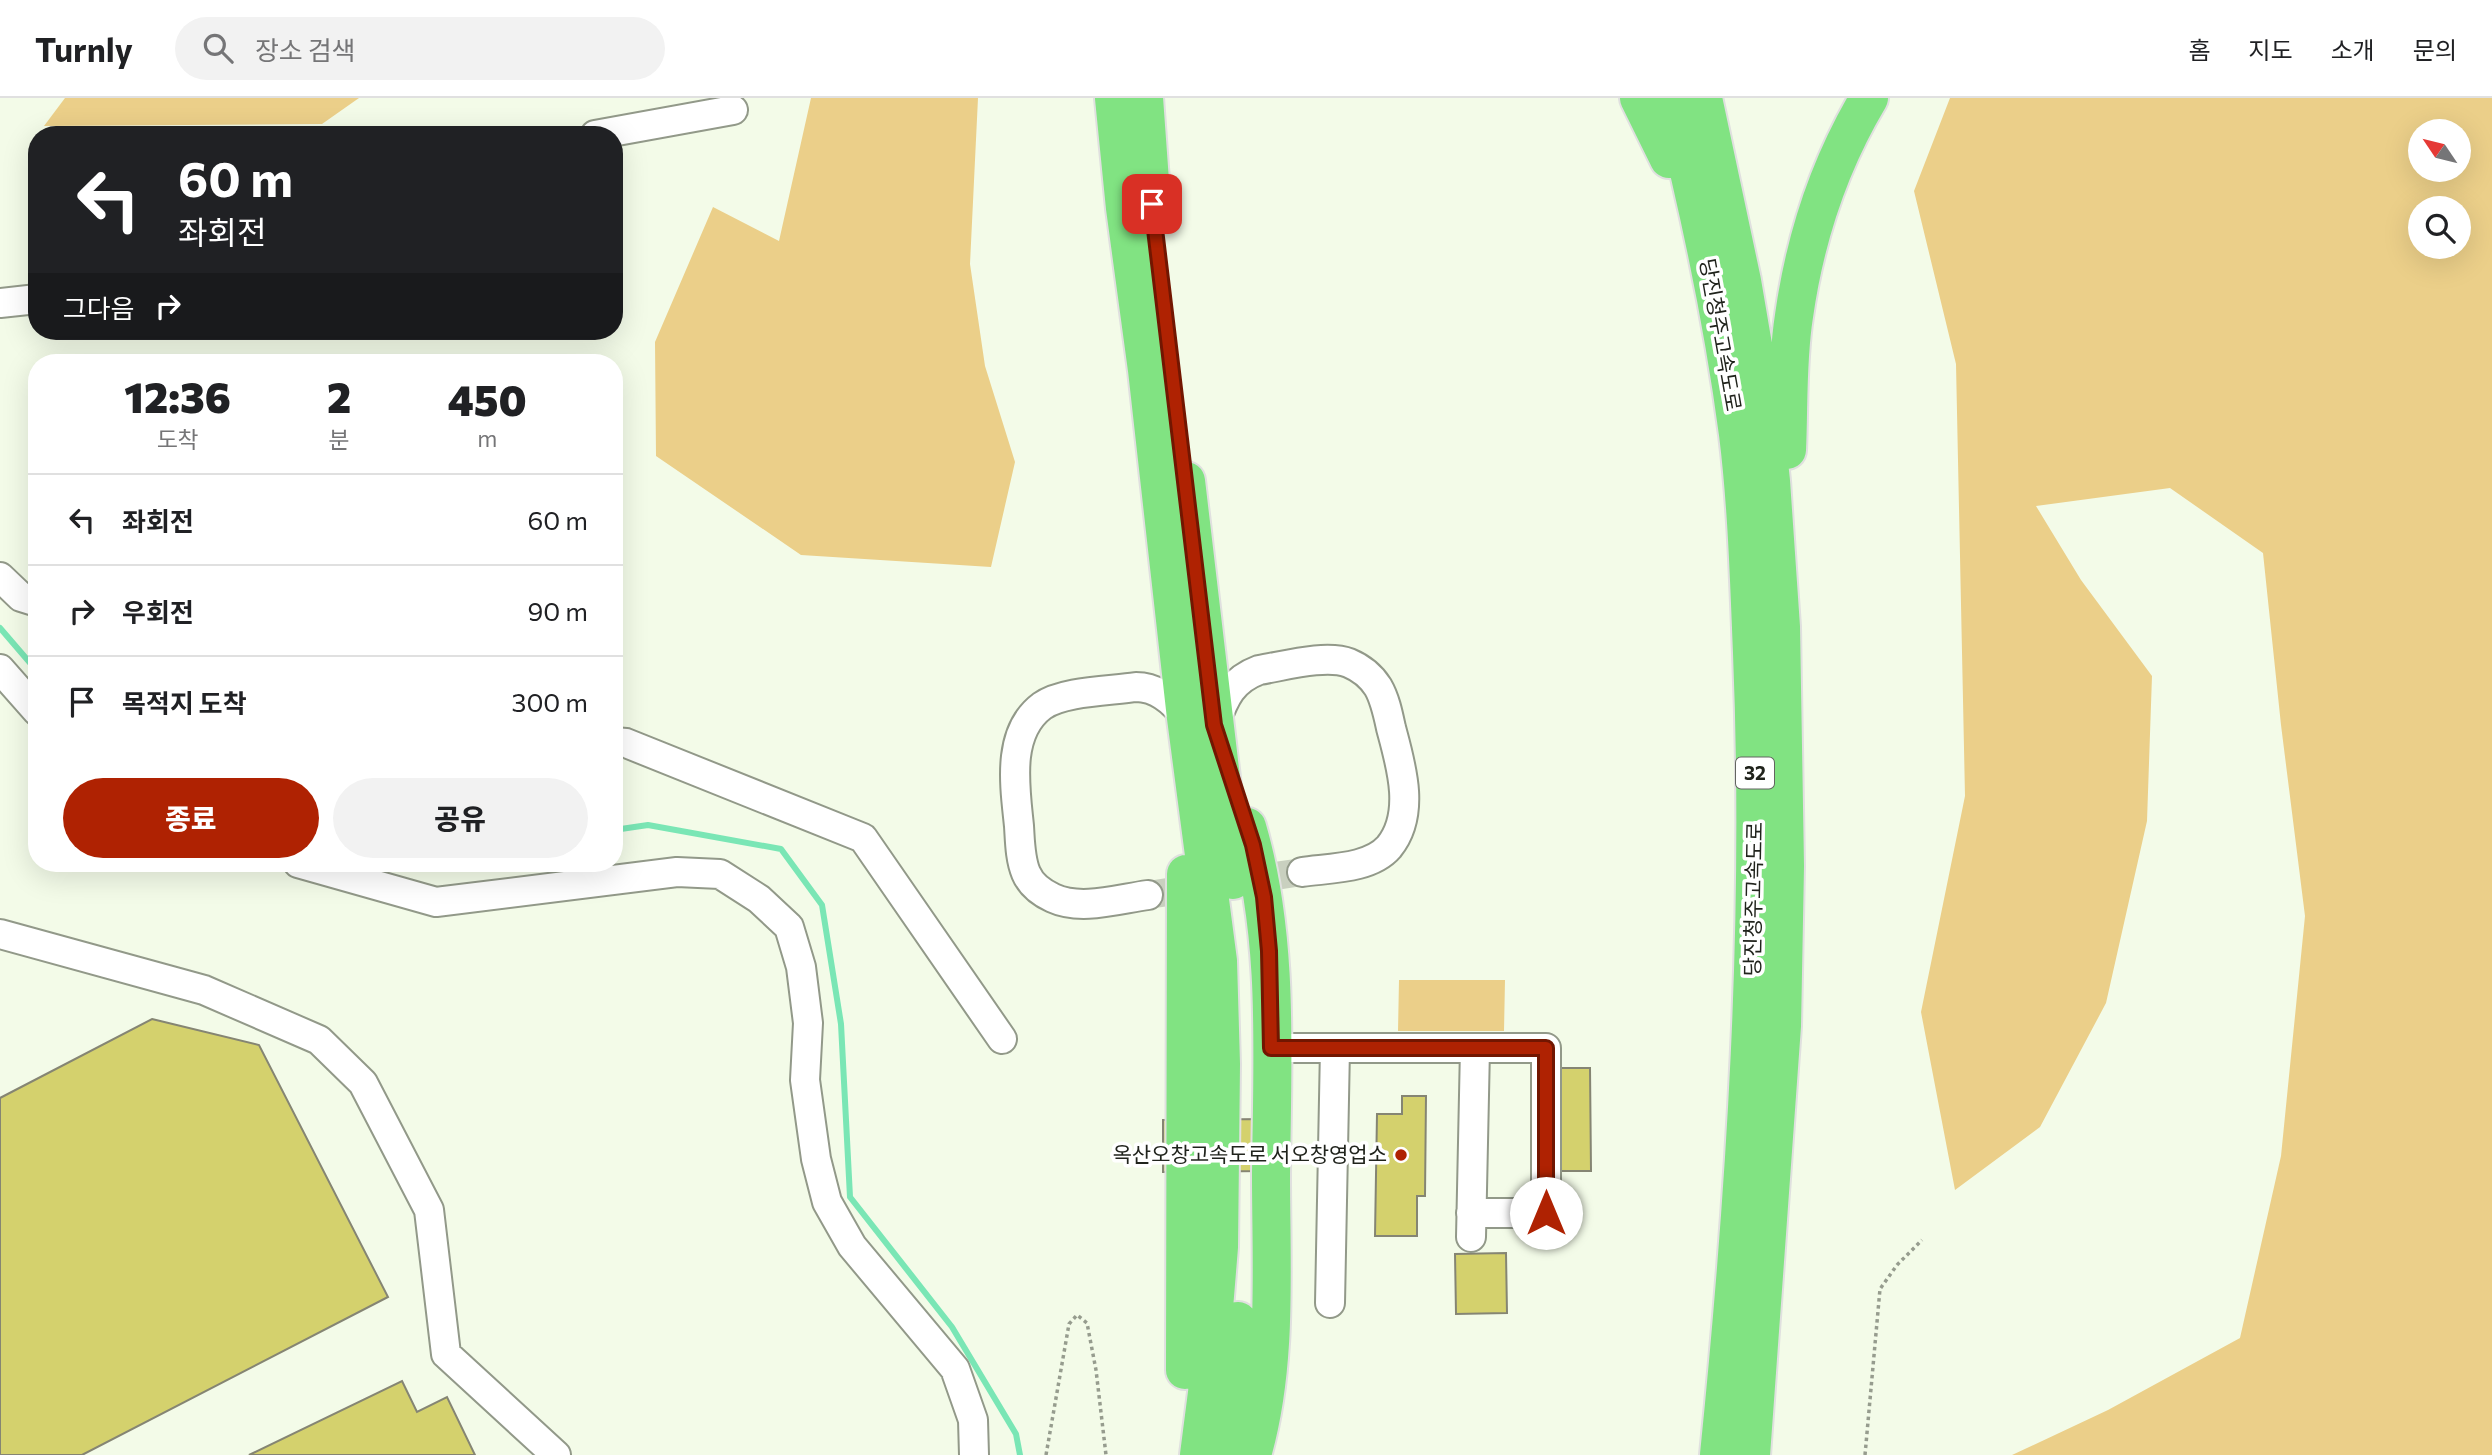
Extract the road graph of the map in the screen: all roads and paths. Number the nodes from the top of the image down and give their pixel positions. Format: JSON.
{"nodes":[{"id":1,"x":1114,"y":98,"type":"edge"},
{"id":2,"x":1144,"y":98,"type":"edge"},
{"id":3,"x":1155,"y":98,"type":"edge"},
{"id":4,"x":1639,"y":98,"type":"edge"},
{"id":5,"x":1671,"y":98,"type":"edge"},
{"id":6,"x":1703,"y":98,"type":"edge"},
{"id":7,"x":1869,"y":98,"type":"edge"},
{"id":8,"x":733,"y":110,"type":"dead end"},
{"id":9,"x":623,"y":130,"type":"edge"},
{"id":10,"x":1148,"y":176,"type":"junction"},
{"id":11,"x":1702,"y":233,"type":"junction"},
{"id":12,"x":28,"y":300,"type":"edge"},
{"id":13,"x":0,"y":303,"type":"edge"},
{"id":14,"x":0,"y":577,"type":"edge"},
{"id":15,"x":28,"y":599,"type":"edge"},
{"id":16,"x":1781,"y":627,"type":"junction"},
{"id":17,"x":0,"y":669,"type":"edge"},
{"id":18,"x":28,"y":701,"type":"edge"},
{"id":19,"x":1200,"y":722,"type":"junction"},
{"id":20,"x":623,"y":743,"type":"edge"},
{"id":21,"x":330,"y":872,"type":"edge"},
{"id":22,"x":1302,"y":872,"type":"tunnel mouth"},
{"id":23,"x":1148,"y":895,"type":"tunnel mouth"},
{"id":24,"x":0,"y":934,"type":"edge"},
{"id":25,"x":1002,"y":1039,"type":"dead end"},
{"id":26,"x":1271,"y":1048,"type":"junction"},
{"id":27,"x":1335,"y":1048,"type":"junction"},
{"id":28,"x":1475,"y":1048,"type":"junction"},
{"id":29,"x":1922,"y":1240,"type":"dead end"},
{"id":30,"x":1330,"y":1303,"type":"dead end"},
{"id":31,"x":556,"y":1455,"type":"edge"},
{"id":32,"x":974,"y":1455,"type":"edge"},
{"id":33,"x":1046,"y":1455,"type":"edge"},
{"id":34,"x":1106,"y":1455,"type":"edge"},
{"id":35,"x":1181,"y":1455,"type":"edge"},
{"id":36,"x":1190,"y":1455,"type":"edge"},
{"id":37,"x":1199,"y":1455,"type":"edge"},
{"id":38,"x":1228,"y":1455,"type":"edge"},
{"id":39,"x":1236,"y":1455,"type":"edge"},
{"id":40,"x":1252,"y":1455,"type":"edge"},
{"id":41,"x":1719,"y":1455,"type":"edge"},
{"id":42,"x":1751,"y":1455,"type":"edge"},
{"id":43,"x":1865,"y":1455,"type":"edge"}],
"edges":[{"from":1,"to":19,"type":"highway"},
{"from":2,"to":10,"type":"highway"},
{"from":3,"to":10,"type":"highway"},
{"from":4,"to":11,"type":"highway"},
{"from":5,"to":11,"type":"highway","name":"당진청주고속도로","number":"32"},
{"from":6,"to":16,"type":"highway","name":"당진청주고속도로","number":"32"},
{"from":7,"to":16,"type":"highway"},
{"from":8,"to":9,"type":"lane"},
{"from":10,"to":19,"type":"highway"},
{"from":11,"to":41,"type":"highway","name":"당진청주고속도로","number":"32"},
{"from":12,"to":13,"type":"lane"},
{"from":14,"to":15,"type":"lane"},
{"from":16,"to":42,"type":"highway","name":"당진청주고속도로","number":"32"},
{"from":17,"to":18,"type":"lane"},
{"from":19,"to":22,"type":"lane"},
{"from":19,"to":23,"type":"lane"},
{"from":19,"to":26,"type":"highway"},
{"from":19,"to":35,"type":"highway"},
{"from":19,"to":36,"type":"highway"},
{"from":19,"to":37,"type":"highway"},
{"from":19,"to":38,"type":"highway"},
{"from":19,"to":39,"type":"highway"},
{"from":20,"to":25,"type":"lane"},
{"from":21,"to":32,"type":"lane"},
{"from":24,"to":31,"type":"lane"},
{"from":26,"to":27,"type":"lane"},
{"from":26,"to":40,"type":"highway"},
{"from":27,"to":28,"type":"lane"},
{"from":27,"to":30,"type":"lane"},
{"from":28,"to":28,"type":"lane"},
{"from":29,"to":43,"type":"path"},
{"from":33,"to":34,"type":"path"}]}
